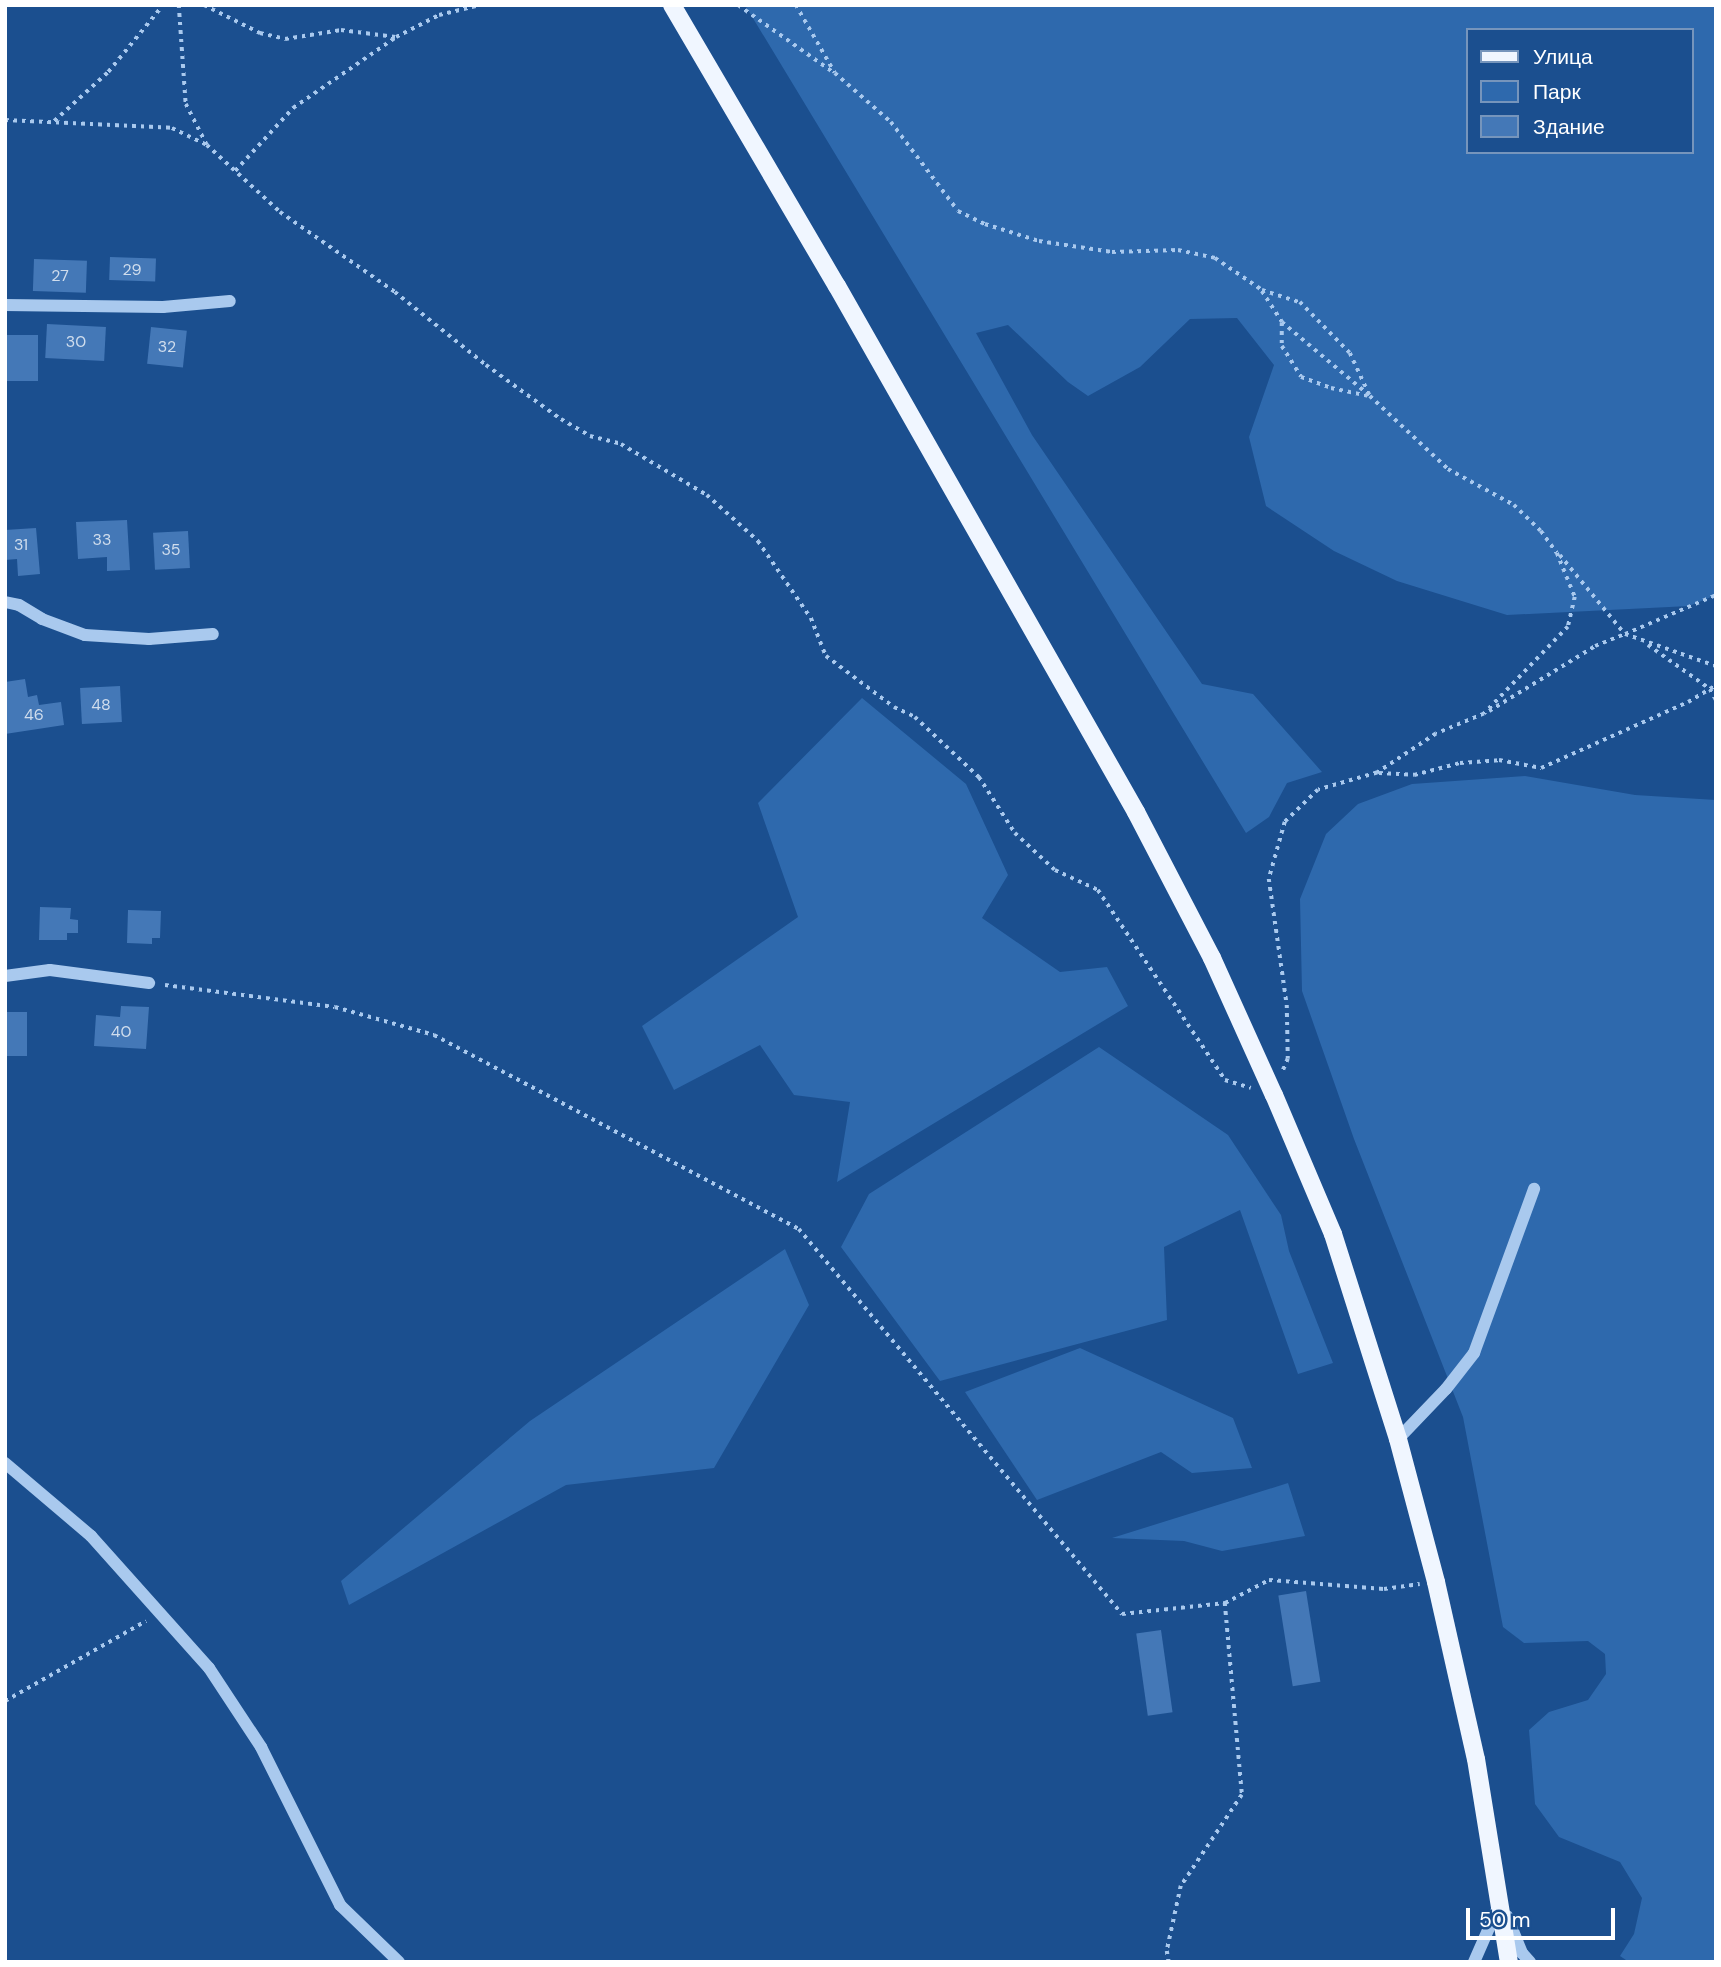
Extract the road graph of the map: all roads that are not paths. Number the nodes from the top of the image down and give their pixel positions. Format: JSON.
{"nodes":[{"id":1,"x":672,"y":5,"type":"edge"},
{"id":2,"x":230,"y":301,"type":"dead end"},
{"id":3,"x":5,"y":305,"type":"edge"},
{"id":4,"x":5,"y":602,"type":"edge"},
{"id":5,"x":213,"y":634,"type":"dead end"},
{"id":6,"x":5,"y":976,"type":"edge"},
{"id":7,"x":149,"y":983,"type":"road end"},
{"id":8,"x":1534,"y":1189,"type":"dead end"},
{"id":9,"x":1398,"y":1439,"type":"junction"},
{"id":10,"x":5,"y":1463,"type":"edge"},
{"id":11,"x":1501,"y":1902,"type":"junction"},
{"id":12,"x":399,"y":1962,"type":"edge"},
{"id":13,"x":1474,"y":1962,"type":"edge"},
{"id":14,"x":1509,"y":1962,"type":"edge"},
{"id":15,"x":1530,"y":1962,"type":"edge"}],
"edges":[{"from":1,"to":9,"type":"main road"},
{"from":2,"to":3,"type":"street"},
{"from":4,"to":5,"type":"street"},
{"from":6,"to":7,"type":"street"},
{"from":8,"to":9,"type":"street"},
{"from":9,"to":11,"type":"main road"},
{"from":10,"to":12,"type":"street"},
{"from":11,"to":13,"type":"street"},
{"from":11,"to":14,"type":"main road"},
{"from":11,"to":15,"type":"street"}]}
